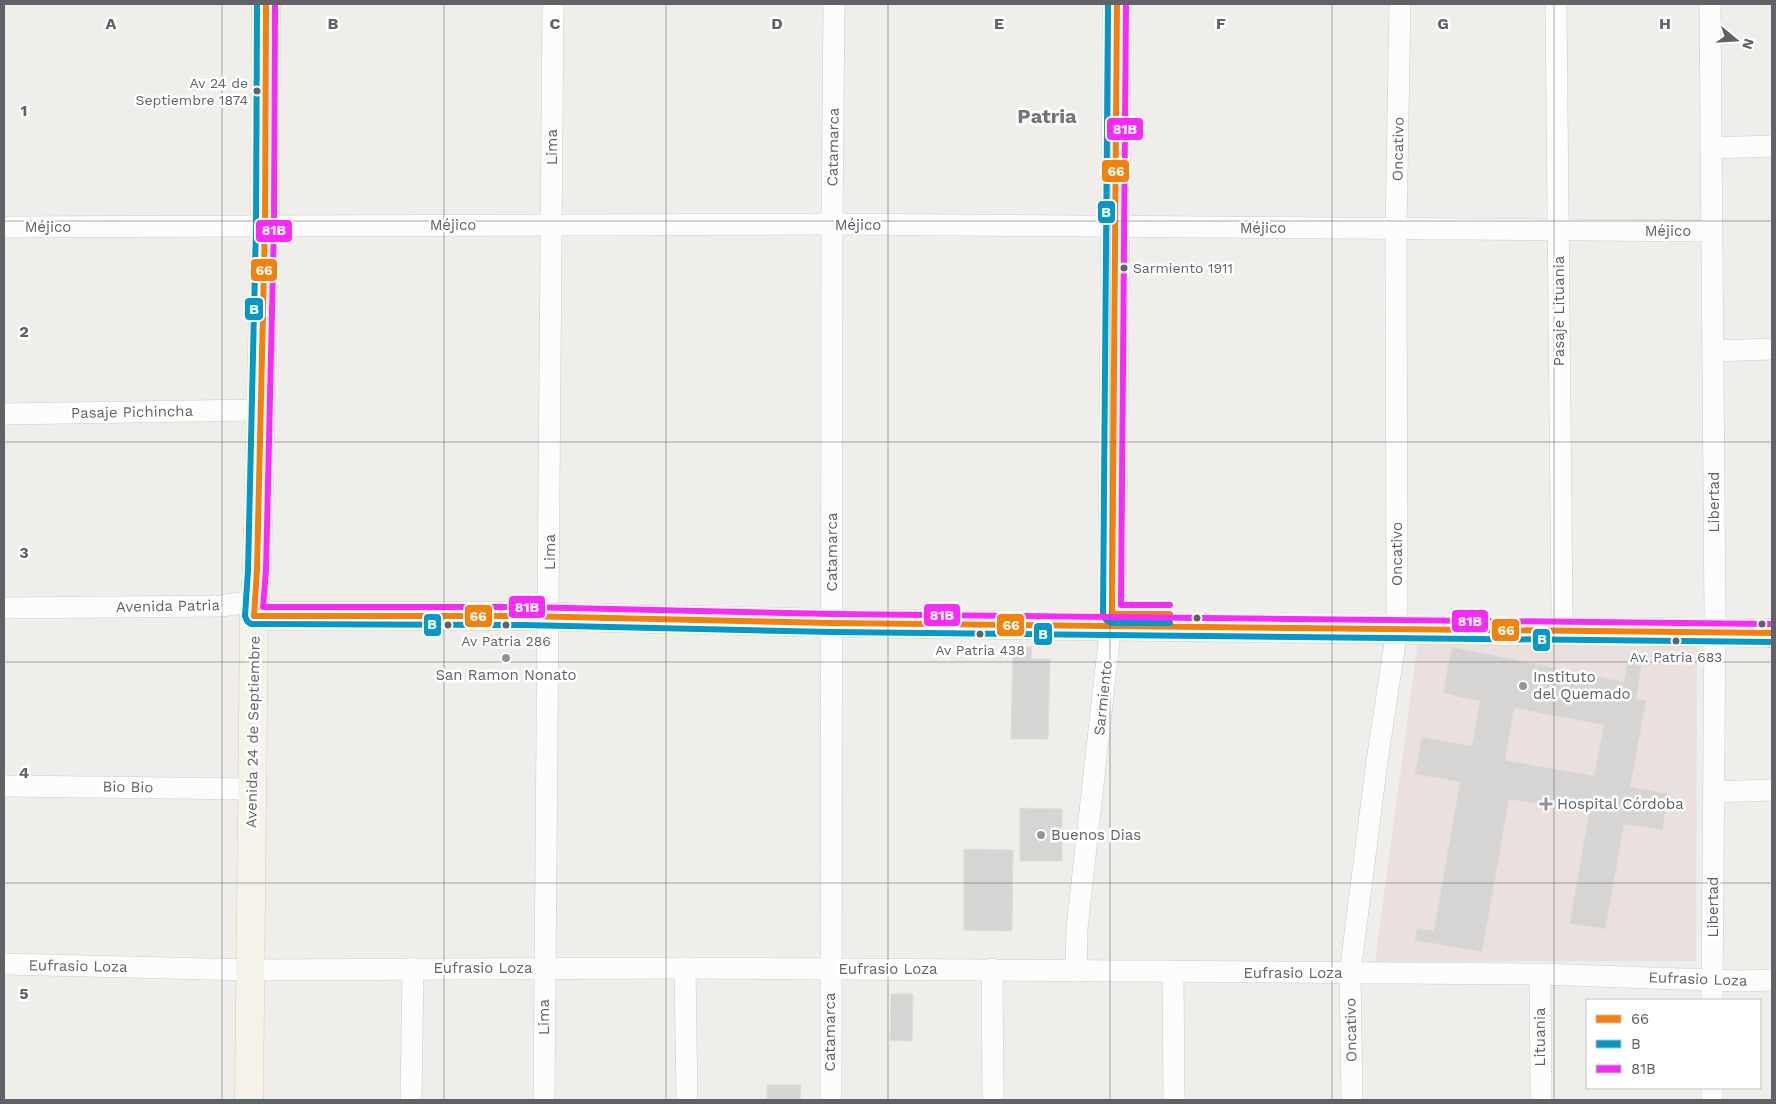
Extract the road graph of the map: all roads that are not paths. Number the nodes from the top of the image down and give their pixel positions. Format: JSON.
{"nodes":[{"id":1,"x":266,"y":4,"type":"edge"},
{"id":2,"x":554,"y":4,"type":"edge"},
{"id":3,"x":834,"y":4,"type":"edge"},
{"id":4,"x":1117,"y":4,"type":"edge"},
{"id":5,"x":1400,"y":4,"type":"edge"},
{"id":6,"x":1556,"y":4,"type":"edge"},
{"id":7,"x":1710,"y":4,"type":"edge"},
{"id":8,"x":1772,"y":146,"type":"edge"},
{"id":9,"x":1711,"y":148,"type":"junction"},
{"id":10,"x":832,"y":224,"type":"junction"},
{"id":11,"x":552,"y":225,"type":"junction"},
{"id":12,"x":265,"y":226,"type":"junction"},
{"id":13,"x":4,"y":227,"type":"edge"},
{"id":14,"x":1115,"y":227,"type":"junction"},
{"id":15,"x":1396,"y":229,"type":"junction"},
{"id":16,"x":1558,"y":230,"type":"junction"},
{"id":17,"x":1712,"y":231,"type":"junction"},
{"id":18,"x":1772,"y":349,"type":"edge"},
{"id":19,"x":1713,"y":351,"type":"junction"},
{"id":20,"x":261,"y":410,"type":"junction"},
{"id":21,"x":4,"y":414,"type":"edge"},
{"id":22,"x":4,"y":608,"type":"edge"},
{"id":23,"x":550,"y":608,"type":"junction"},
{"id":24,"x":832,"y":614,"type":"junction"},
{"id":25,"x":263,"y":615,"type":"junction"},
{"id":26,"x":1772,"y":616,"type":"edge"},
{"id":27,"x":1562,"y":617,"type":"junction"},
{"id":28,"x":1112,"y":620,"type":"junction"},
{"id":29,"x":1398,"y":623,"type":"junction"},
{"id":30,"x":1715,"y":624,"type":"junction"},
{"id":31,"x":1772,"y":633,"type":"edge"},
{"id":32,"x":4,"y":786,"type":"edge"},
{"id":33,"x":252,"y":789,"type":"junction"},
{"id":34,"x":1772,"y":790,"type":"edge"},
{"id":35,"x":1714,"y":792,"type":"junction"},
{"id":36,"x":4,"y":964,"type":"edge"},
{"id":37,"x":413,"y":968,"type":"junction"},
{"id":38,"x":544,"y":968,"type":"junction"},
{"id":39,"x":685,"y":968,"type":"junction"},
{"id":40,"x":830,"y":969,"type":"junction"},
{"id":41,"x":992,"y":969,"type":"junction"},
{"id":42,"x":260,"y":970,"type":"junction"},
{"id":43,"x":1076,"y":971,"type":"junction"},
{"id":44,"x":1173,"y":972,"type":"junction"},
{"id":45,"x":1350,"y":973,"type":"junction"},
{"id":46,"x":1540,"y":974,"type":"junction"},
{"id":47,"x":1772,"y":980,"type":"edge"},
{"id":48,"x":1712,"y":990,"type":"edge"},
{"id":49,"x":249,"y":1100,"type":"edge"},
{"id":50,"x":267,"y":1100,"type":"edge"},
{"id":51,"x":411,"y":1100,"type":"edge"},
{"id":52,"x":544,"y":1100,"type":"edge"},
{"id":53,"x":686,"y":1100,"type":"edge"},
{"id":54,"x":830,"y":1100,"type":"edge"},
{"id":55,"x":993,"y":1100,"type":"edge"},
{"id":56,"x":1174,"y":1100,"type":"edge"},
{"id":57,"x":1352,"y":1100,"type":"edge"},
{"id":58,"x":1541,"y":1100,"type":"edge"}],
"edges":[{"from":1,"to":12,"type":"main road","name":"Avenida 24 de Septiembre"},
{"from":2,"to":11,"type":"street","name":"Lima"},
{"from":3,"to":10,"type":"street","name":"Catamarca"},
{"from":4,"to":14,"type":"main road","name":"Sarmiento"},
{"from":5,"to":15,"type":"street","name":"Oncativo"},
{"from":6,"to":16,"type":"street","name":"Pasaje Lituania"},
{"from":7,"to":9,"type":"street","name":"Libertad"},
{"from":8,"to":9,"type":"street"},
{"from":9,"to":17,"type":"street","name":"Libertad"},
{"from":10,"to":11,"type":"street","name":"Méjico"},
{"from":10,"to":14,"type":"street","name":"Méjico"},
{"from":10,"to":24,"type":"street","name":"Catamarca"},
{"from":11,"to":12,"type":"street","name":"Méjico"},
{"from":11,"to":23,"type":"street","name":"Lima"},
{"from":12,"to":13,"type":"street","name":"Méjico"},
{"from":12,"to":20,"type":"main road","name":"Avenida 24 de Septiembre"},
{"from":14,"to":15,"type":"street","name":"Méjico"},
{"from":14,"to":28,"type":"main road","name":"Sarmiento"},
{"from":15,"to":16,"type":"street","name":"Méjico"},
{"from":15,"to":29,"type":"street","name":"Oncativo"},
{"from":16,"to":17,"type":"street","name":"Méjico"},
{"from":16,"to":27,"type":"street","name":"Pasaje Lituania"},
{"from":17,"to":19,"type":"street","name":"Libertad"},
{"from":18,"to":19,"type":"street"},
{"from":19,"to":30,"type":"street","name":"Libertad"},
{"from":20,"to":21,"type":"street","name":"Pasaje Pichincha"},
{"from":20,"to":25,"type":"main road","name":"Avenida 24 de Septiembre"},
{"from":22,"to":25,"type":"street","name":"Avenida Patria"},
{"from":23,"to":24,"type":"main road","name":"Avenida Patria"},
{"from":23,"to":25,"type":"main road","name":"Avenida Patria"},
{"from":23,"to":38,"type":"street","name":"Lima"},
{"from":24,"to":28,"type":"main road","name":"Avenida Patria"},
{"from":24,"to":40,"type":"street","name":"Catamarca"},
{"from":25,"to":33,"type":"main road","name":"Avenida 24 de Septiembre"},
{"from":25,"to":42,"type":"main road","name":"Avenida 24 de Septiembre"},
{"from":26,"to":30,"type":"main road","name":"Avenida Patria"},
{"from":27,"to":29,"type":"main road","name":"Avenida Patria"},
{"from":27,"to":30,"type":"main road","name":"Avenida Patria"},
{"from":28,"to":29,"type":"main road","name":"Avenida Patria"},
{"from":28,"to":43,"type":"street","name":"Sarmiento"},
{"from":29,"to":30,"type":"main road","name":"Avenida Patria"},
{"from":29,"to":45,"type":"street","name":"Oncativo"},
{"from":30,"to":31,"type":"main road","name":"Avenida Patria"},
{"from":30,"to":35,"type":"street","name":"Libertad"},
{"from":32,"to":33,"type":"street","name":"Bio Bio"},
{"from":33,"to":42,"type":"main road","name":"Avenida 24 de Septiembre"},
{"from":34,"to":35,"type":"street"},
{"from":35,"to":48,"type":"street","name":"Libertad"},
{"from":36,"to":42,"type":"street","name":"Eufrasio Loza"},
{"from":37,"to":38,"type":"street","name":"Eufrasio Loza"},
{"from":37,"to":42,"type":"street","name":"Eufrasio Loza"},
{"from":37,"to":51,"type":"street"},
{"from":38,"to":39,"type":"street","name":"Eufrasio Loza"},
{"from":38,"to":52,"type":"street","name":"Lima"},
{"from":39,"to":40,"type":"street","name":"Eufrasio Loza"},
{"from":39,"to":53,"type":"street"},
{"from":40,"to":41,"type":"street","name":"Eufrasio Loza"},
{"from":40,"to":54,"type":"street","name":"Catamarca"},
{"from":41,"to":43,"type":"street","name":"Eufrasio Loza"},
{"from":41,"to":55,"type":"street"},
{"from":42,"to":49,"type":"main road","name":"Avenida 24 de Septiembre"},
{"from":42,"to":50,"type":"main road","name":"Avenida 24 de Septiembre"},
{"from":43,"to":44,"type":"street","name":"Eufrasio Loza"},
{"from":44,"to":45,"type":"street","name":"Eufrasio Loza"},
{"from":44,"to":56,"type":"street"},
{"from":45,"to":46,"type":"street","name":"Eufrasio Loza"},
{"from":45,"to":57,"type":"street","name":"Oncativo"},
{"from":46,"to":48,"type":"street","name":"Eufrasio Loza"},
{"from":46,"to":58,"type":"street","name":"Lituania"},
{"from":47,"to":48,"type":"street","name":"Eufrasio Loza"}]}
